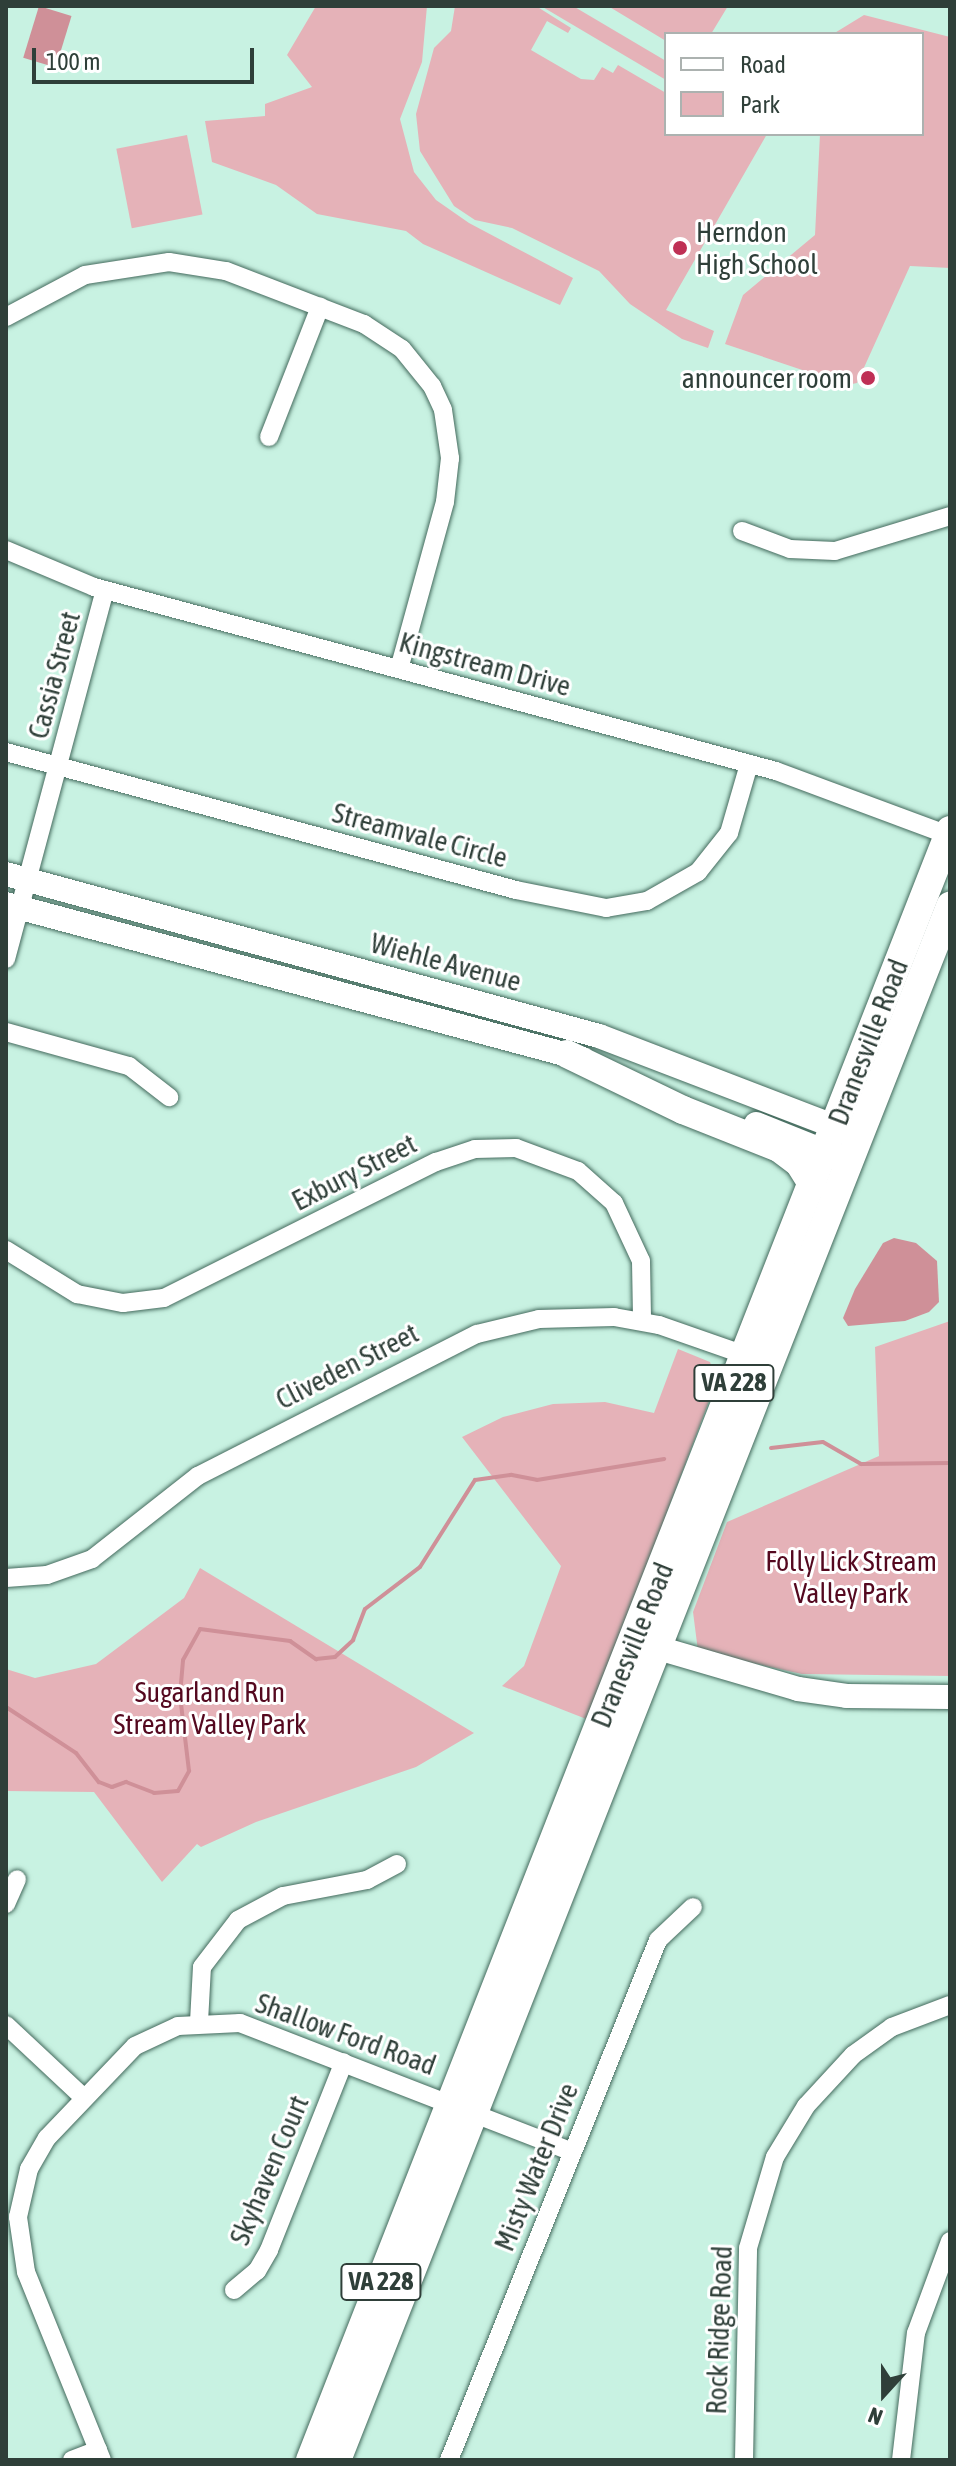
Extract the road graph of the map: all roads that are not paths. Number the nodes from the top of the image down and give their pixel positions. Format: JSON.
{"nodes":[{"id":1,"x":320,"y":307,"type":"junction"},
{"id":2,"x":6,"y":317,"type":"edge"},
{"id":3,"x":269,"y":437,"type":"dead end"},
{"id":4,"x":950,"y":516,"type":"edge"},
{"id":5,"x":742,"y":531,"type":"dead end"},
{"id":6,"x":6,"y":550,"type":"edge"},
{"id":7,"x":105,"y":590,"type":"junction"},
{"id":8,"x":399,"y":669,"type":"junction"},
{"id":9,"x":6,"y":752,"type":"edge"},
{"id":10,"x":749,"y":764,"type":"junction"},
{"id":11,"x":58,"y":766,"type":"junction"},
{"id":12,"x":949,"y":832,"type":"edge"},
{"id":13,"x":17,"y":877,"type":"edge"},
{"id":14,"x":14,"y":906,"type":"edge"},
{"id":15,"x":950,"y":906,"type":"edge"},
{"id":16,"x":6,"y":959,"type":"edge"},
{"id":17,"x":6,"y":1032,"type":"edge"},
{"id":18,"x":567,"y":1054,"type":"junction"},
{"id":19,"x":169,"y":1097,"type":"dead end"},
{"id":20,"x":844,"y":1144,"type":"junction"},
{"id":21,"x":813,"y":1185,"type":"junction"},
{"id":22,"x":6,"y":1250,"type":"edge"},
{"id":23,"x":642,"y":1321,"type":"junction"},
{"id":24,"x":745,"y":1355,"type":"junction"},
{"id":25,"x":6,"y":1578,"type":"edge"},
{"id":26,"x":647,"y":1645,"type":"junction"},
{"id":27,"x":950,"y":1697,"type":"edge"},
{"id":28,"x":397,"y":1864,"type":"dead end"},
{"id":29,"x":17,"y":1879,"type":"dead end"},
{"id":30,"x":6,"y":1904,"type":"edge"},
{"id":31,"x":693,"y":1907,"type":"dead end"},
{"id":32,"x":950,"y":2005,"type":"edge"},
{"id":33,"x":199,"y":2022,"type":"junction"},
{"id":34,"x":6,"y":2025,"type":"edge"},
{"id":35,"x":344,"y":2062,"type":"junction"},
{"id":36,"x":83,"y":2097,"type":"junction"},
{"id":37,"x":465,"y":2109,"type":"junction"},
{"id":38,"x":572,"y":2152,"type":"junction"},
{"id":39,"x":950,"y":2241,"type":"edge"},
{"id":40,"x":234,"y":2290,"type":"dead end"},
{"id":41,"x":100,"y":2455,"type":"edge"},
{"id":42,"x":72,"y":2460,"type":"edge"},
{"id":43,"x":310,"y":2460,"type":"edge"},
{"id":44,"x":337,"y":2460,"type":"edge"},
{"id":45,"x":449,"y":2460,"type":"edge"},
{"id":46,"x":744,"y":2460,"type":"edge"},
{"id":47,"x":901,"y":2460,"type":"edge"}],
"edges":[{"from":1,"to":2,"type":"street"},
{"from":1,"to":3,"type":"street"},
{"from":1,"to":8,"type":"street"},
{"from":4,"to":5,"type":"street"},
{"from":6,"to":7,"type":"street","name":"Kingstream Drive"},
{"from":7,"to":8,"type":"street","name":"Kingstream Drive"},
{"from":7,"to":11,"type":"street","name":"Cassia Street"},
{"from":8,"to":10,"type":"street","name":"Kingstream Drive"},
{"from":9,"to":11,"type":"street","name":"Streamvale Circle"},
{"from":10,"to":11,"type":"street","name":"Streamvale Circle"},
{"from":10,"to":12,"type":"street","name":"Kingstream Drive"},
{"from":11,"to":13,"type":"street","name":"Cassia Street"},
{"from":12,"to":20,"type":"main road","name":"Dranesville Road","number":"VA 228"},
{"from":13,"to":14,"type":"street","name":"Cassia Street"},
{"from":13,"to":20,"type":"main road","name":"Wiehle Avenue"},
{"from":14,"to":16,"type":"street","name":"Cassia Street"},
{"from":14,"to":18,"type":"main road","name":"Wiehle Avenue"},
{"from":15,"to":20,"type":"main road","name":"Dranesville Road","number":"VA 228"},
{"from":17,"to":19,"type":"street"},
{"from":18,"to":20,"type":"main road","name":"Wiehle Avenue"},
{"from":18,"to":21,"type":"main road"},
{"from":20,"to":21,"type":"main road","name":"Dranesville Road","number":"VA 228"},
{"from":20,"to":26,"type":"main road","name":"Dranesville Road","number":"VA 228"},
{"from":21,"to":24,"type":"main road","name":"Dranesville Road","number":"VA 228"},
{"from":22,"to":23,"type":"street","name":"Exbury Street"},
{"from":23,"to":24,"type":"street","name":"Cliveden Street"},
{"from":23,"to":25,"type":"street","name":"Cliveden Street"},
{"from":24,"to":26,"type":"main road","name":"Dranesville Road","number":"VA 228"},
{"from":26,"to":27,"type":"main road"},
{"from":26,"to":37,"type":"main road","name":"Dranesville Road","number":"VA 228"},
{"from":28,"to":33,"type":"street"},
{"from":29,"to":30,"type":"street"},
{"from":31,"to":38,"type":"street","name":"Misty Water Drive"},
{"from":32,"to":46,"type":"street","name":"Rock Ridge Road"},
{"from":33,"to":35,"type":"street","name":"Shallow Ford Road"},
{"from":33,"to":36,"type":"street","name":"Shallow Ford Road"},
{"from":34,"to":36,"type":"street"},
{"from":35,"to":37,"type":"street","name":"Shallow Ford Road"},
{"from":35,"to":40,"type":"street","name":"Skyhaven Court"},
{"from":36,"to":41,"type":"street","name":"Shallow Ford Road"},
{"from":37,"to":38,"type":"street","name":"Shallow Ford Road"},
{"from":37,"to":43,"type":"main road","name":"Dranesville Road","number":"VA 228"},
{"from":37,"to":44,"type":"main road","name":"Dranesville Road","number":"VA 228"},
{"from":38,"to":45,"type":"street","name":"Misty Water Drive"},
{"from":39,"to":47,"type":"street"},
{"from":41,"to":42,"type":"street"}]}
